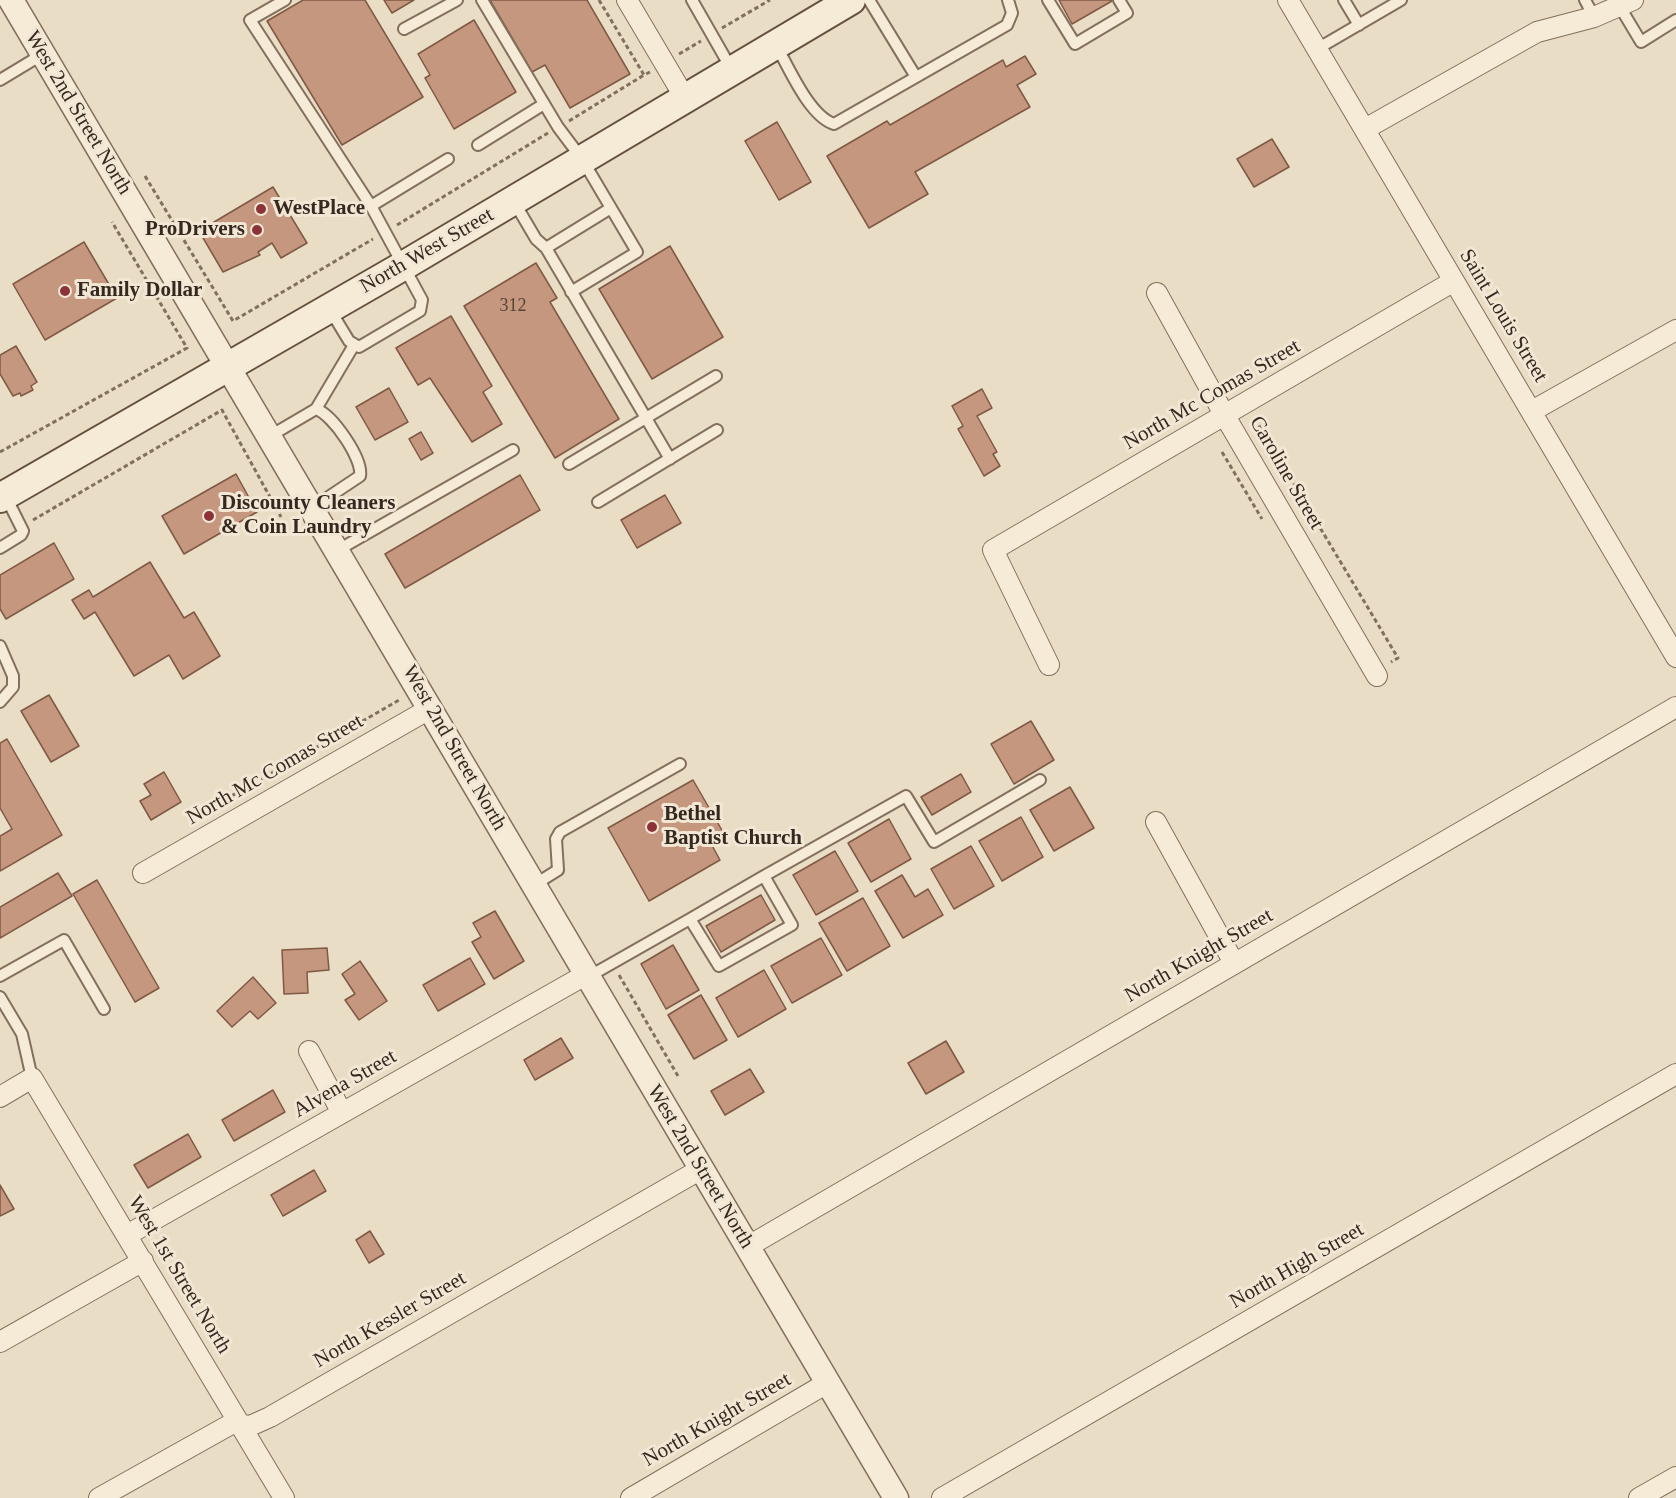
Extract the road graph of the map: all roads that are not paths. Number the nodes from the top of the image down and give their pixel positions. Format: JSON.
{"nodes":[{"id":1,"x":11,"y":0,"type":"edge"},
{"id":2,"x":285,"y":0,"type":"edge"},
{"id":3,"x":457,"y":0,"type":"edge"},
{"id":4,"x":482,"y":0,"type":"edge"},
{"id":5,"x":627,"y":0,"type":"edge"},
{"id":6,"x":692,"y":0,"type":"edge"},
{"id":7,"x":851,"y":0,"type":"edge"},
{"id":8,"x":869,"y":0,"type":"edge"},
{"id":9,"x":1008,"y":0,"type":"edge"},
{"id":10,"x":1048,"y":0,"type":"edge"},
{"id":11,"x":1119,"y":0,"type":"edge"},
{"id":12,"x":1288,"y":0,"type":"edge"},
{"id":13,"x":1344,"y":0,"type":"edge"},
{"id":14,"x":1401,"y":0,"type":"edge"},
{"id":15,"x":1627,"y":4,"type":"edge"},
{"id":16,"x":1589,"y":8,"type":"edge"},
{"id":17,"x":1676,"y":20,"type":"edge"},
{"id":18,"x":1359,"y":25,"type":"junction"},
{"id":19,"x":404,"y":29,"type":"dead end"},
{"id":20,"x":776,"y":45,"type":"junction"},
{"id":21,"x":1317,"y":49,"type":"junction"},
{"id":22,"x":43,"y":54,"type":"junction"},
{"id":23,"x":732,"y":70,"type":"junction"},
{"id":24,"x":916,"y":78,"type":"junction"},
{"id":25,"x":0,"y":80,"type":"edge"},
{"id":26,"x":685,"y":98,"type":"junction"},
{"id":27,"x":544,"y":104,"type":"junction"},
{"id":28,"x":1365,"y":129,"type":"junction"},
{"id":29,"x":478,"y":145,"type":"dead end"},
{"id":30,"x":448,"y":159,"type":"dead end"},
{"id":31,"x":582,"y":159,"type":"junction"},
{"id":32,"x":513,"y":200,"type":"junction"},
{"id":33,"x":371,"y":206,"type":"junction"},
{"id":34,"x":611,"y":208,"type":"junction"},
{"id":35,"x":546,"y":248,"type":"junction"},
{"id":36,"x":403,"y":266,"type":"junction"},
{"id":37,"x":1454,"y":280,"type":"junction"},
{"id":38,"x":572,"y":292,"type":"junction"},
{"id":39,"x":1157,"y":293,"type":"dead end"},
{"id":40,"x":329,"y":308,"type":"junction"},
{"id":41,"x":1676,"y":330,"type":"edge"},
{"id":42,"x":354,"y":345,"type":"junction"},
{"id":43,"x":229,"y":366,"type":"junction"},
{"id":44,"x":716,"y":376,"type":"dead end"},
{"id":45,"x":316,"y":409,"type":"junction"},
{"id":46,"x":1532,"y":411,"type":"junction"},
{"id":47,"x":1225,"y":416,"type":"junction"},
{"id":48,"x":645,"y":418,"type":"junction"},
{"id":49,"x":717,"y":430,"type":"dead end"},
{"id":50,"x":270,"y":436,"type":"junction"},
{"id":51,"x":513,"y":450,"type":"dead end"},
{"id":52,"x":670,"y":459,"type":"junction"},
{"id":53,"x":569,"y":464,"type":"dead end"},
{"id":54,"x":2,"y":496,"type":"edge"},
{"id":55,"x":598,"y":502,"type":"dead end"},
{"id":56,"x":312,"y":508,"type":"junction"},
{"id":57,"x":0,"y":548,"type":"edge"},
{"id":58,"x":338,"y":550,"type":"junction"},
{"id":59,"x":0,"y":646,"type":"edge"},
{"id":60,"x":1676,"y":657,"type":"edge"},
{"id":61,"x":1049,"y":665,"type":"dead end"},
{"id":62,"x":1377,"y":676,"type":"dead end"},
{"id":63,"x":0,"y":702,"type":"edge"},
{"id":64,"x":1676,"y":707,"type":"edge"},
{"id":65,"x":431,"y":708,"type":"junction"},
{"id":66,"x":680,"y":764,"type":"dead end"},
{"id":67,"x":1040,"y":780,"type":"dead end"},
{"id":68,"x":1156,"y":822,"type":"dead end"},
{"id":69,"x":143,"y":873,"type":"dead end"},
{"id":70,"x":764,"y":876,"type":"junction"},
{"id":71,"x":534,"y":885,"type":"junction"},
{"id":72,"x":690,"y":919,"type":"junction"},
{"id":73,"x":1234,"y":963,"type":"junction"},
{"id":74,"x":0,"y":976,"type":"edge"},
{"id":75,"x":587,"y":976,"type":"junction"},
{"id":76,"x":0,"y":997,"type":"edge"},
{"id":77,"x":104,"y":1009,"type":"dead end"},
{"id":78,"x":309,"y":1051,"type":"dead end"},
{"id":79,"x":1676,"y":1074,"type":"edge"},
{"id":80,"x":32,"y":1078,"type":"junction"},
{"id":81,"x":0,"y":1097,"type":"edge"},
{"id":82,"x":342,"y":1113,"type":"junction"},
{"id":83,"x":701,"y":1169,"type":"junction"},
{"id":84,"x":127,"y":1235,"type":"junction"},
{"id":85,"x":747,"y":1247,"type":"junction"},
{"id":86,"x":143,"y":1261,"type":"junction"},
{"id":87,"x":0,"y":1342,"type":"edge"},
{"id":88,"x":827,"y":1383,"type":"junction"},
{"id":89,"x":239,"y":1424,"type":"junction"},
{"id":90,"x":1676,"y":1477,"type":"edge"},
{"id":91,"x":99,"y":1498,"type":"edge"},
{"id":92,"x":284,"y":1498,"type":"edge"},
{"id":93,"x":631,"y":1498,"type":"edge"},
{"id":94,"x":896,"y":1498,"type":"edge"},
{"id":95,"x":942,"y":1498,"type":"edge"},
{"id":96,"x":1639,"y":1498,"type":"edge"}],
"edges":[{"from":1,"to":22,"type":"street","name":"West 2nd Street North"},
{"from":2,"to":33,"type":"lane"},
{"from":3,"to":19,"type":"lane"},
{"from":4,"to":27,"type":"lane"},
{"from":5,"to":26,"type":"street"},
{"from":6,"to":23,"type":"lane"},
{"from":7,"to":20,"type":"main road","name":"North West Street"},
{"from":8,"to":24,"type":"lane"},
{"from":9,"to":24,"type":"lane"},
{"from":10,"to":11,"type":"lane"},
{"from":12,"to":21,"type":"street","name":"Saint Louis Street"},
{"from":13,"to":18,"type":"lane"},
{"from":14,"to":18,"type":"lane"},
{"from":15,"to":16,"type":"street"},
{"from":15,"to":17,"type":"lane"},
{"from":16,"to":28,"type":"street"},
{"from":18,"to":21,"type":"lane"},
{"from":20,"to":23,"type":"main road","name":"North West Street"},
{"from":20,"to":24,"type":"lane"},
{"from":21,"to":28,"type":"street","name":"Saint Louis Street"},
{"from":22,"to":25,"type":"lane"},
{"from":22,"to":43,"type":"street","name":"West 2nd Street North"},
{"from":23,"to":26,"type":"main road","name":"North West Street"},
{"from":26,"to":31,"type":"main road","name":"North West Street"},
{"from":27,"to":29,"type":"lane"},
{"from":27,"to":31,"type":"lane"},
{"from":28,"to":37,"type":"street","name":"Saint Louis Street"},
{"from":30,"to":33,"type":"lane"},
{"from":31,"to":32,"type":"main road","name":"North West Street"},
{"from":31,"to":34,"type":"lane"},
{"from":32,"to":35,"type":"lane"},
{"from":32,"to":36,"type":"main road","name":"North West Street"},
{"from":33,"to":36,"type":"lane"},
{"from":34,"to":35,"type":"lane"},
{"from":34,"to":38,"type":"lane"},
{"from":35,"to":38,"type":"lane"},
{"from":36,"to":40,"type":"main road","name":"North West Street"},
{"from":36,"to":42,"type":"lane"},
{"from":37,"to":46,"type":"street","name":"Saint Louis Street"},
{"from":37,"to":47,"type":"street","name":"North Mc Comas Street"},
{"from":38,"to":48,"type":"lane"},
{"from":39,"to":47,"type":"street","name":"Caroline Street"},
{"from":40,"to":42,"type":"lane"},
{"from":40,"to":43,"type":"main road","name":"North West Street"},
{"from":41,"to":46,"type":"street"},
{"from":42,"to":45,"type":"lane"},
{"from":43,"to":50,"type":"street","name":"West 2nd Street North"},
{"from":43,"to":54,"type":"main road","name":"North West Street"},
{"from":44,"to":48,"type":"lane"},
{"from":45,"to":50,"type":"lane"},
{"from":45,"to":56,"type":"lane"},
{"from":46,"to":60,"type":"street","name":"Saint Louis Street"},
{"from":47,"to":61,"type":"street","name":"North Mc Comas Street"},
{"from":47,"to":62,"type":"street","name":"Caroline Street"},
{"from":48,"to":52,"type":"lane"},
{"from":48,"to":53,"type":"lane"},
{"from":49,"to":52,"type":"lane"},
{"from":50,"to":56,"type":"street","name":"West 2nd Street North"},
{"from":51,"to":58,"type":"lane"},
{"from":52,"to":55,"type":"lane"},
{"from":54,"to":57,"type":"lane"},
{"from":56,"to":58,"type":"street","name":"West 2nd Street North"},
{"from":58,"to":65,"type":"street","name":"West 2nd Street North"},
{"from":59,"to":63,"type":"lane"},
{"from":64,"to":73,"type":"street","name":"North Knight Street"},
{"from":65,"to":69,"type":"street","name":"North Mc Comas Street"},
{"from":65,"to":71,"type":"street","name":"West 2nd Street North"},
{"from":66,"to":71,"type":"lane"},
{"from":67,"to":70,"type":"lane"},
{"from":68,"to":73,"type":"street"},
{"from":70,"to":72,"type":"lane"},
{"from":70,"to":72,"type":"lane"},
{"from":71,"to":75,"type":"street","name":"West 2nd Street North"},
{"from":72,"to":75,"type":"lane"},
{"from":73,"to":85,"type":"street","name":"North Knight Street"},
{"from":74,"to":77,"type":"lane"},
{"from":75,"to":82,"type":"street","name":"Alvena Street"},
{"from":75,"to":83,"type":"street","name":"West 2nd Street North"},
{"from":76,"to":80,"type":"lane"},
{"from":78,"to":82,"type":"street"},
{"from":79,"to":95,"type":"street","name":"North High Street"},
{"from":80,"to":81,"type":"street"},
{"from":80,"to":84,"type":"street","name":"West 1st Street North"},
{"from":82,"to":84,"type":"street","name":"Alvena Street"},
{"from":83,"to":85,"type":"street","name":"West 2nd Street North"},
{"from":83,"to":89,"type":"street","name":"North Kessler Street"},
{"from":84,"to":86,"type":"street","name":"West 1st Street North"},
{"from":85,"to":88,"type":"street","name":"West 2nd Street North"},
{"from":86,"to":87,"type":"street"},
{"from":86,"to":89,"type":"street","name":"West 1st Street North"},
{"from":88,"to":93,"type":"street","name":"North Knight Street"},
{"from":88,"to":94,"type":"street","name":"West 2nd Street North"},
{"from":89,"to":91,"type":"street","name":"North Kessler Street"},
{"from":89,"to":92,"type":"street","name":"West 1st Street North"},
{"from":90,"to":96,"type":"street"}]}
